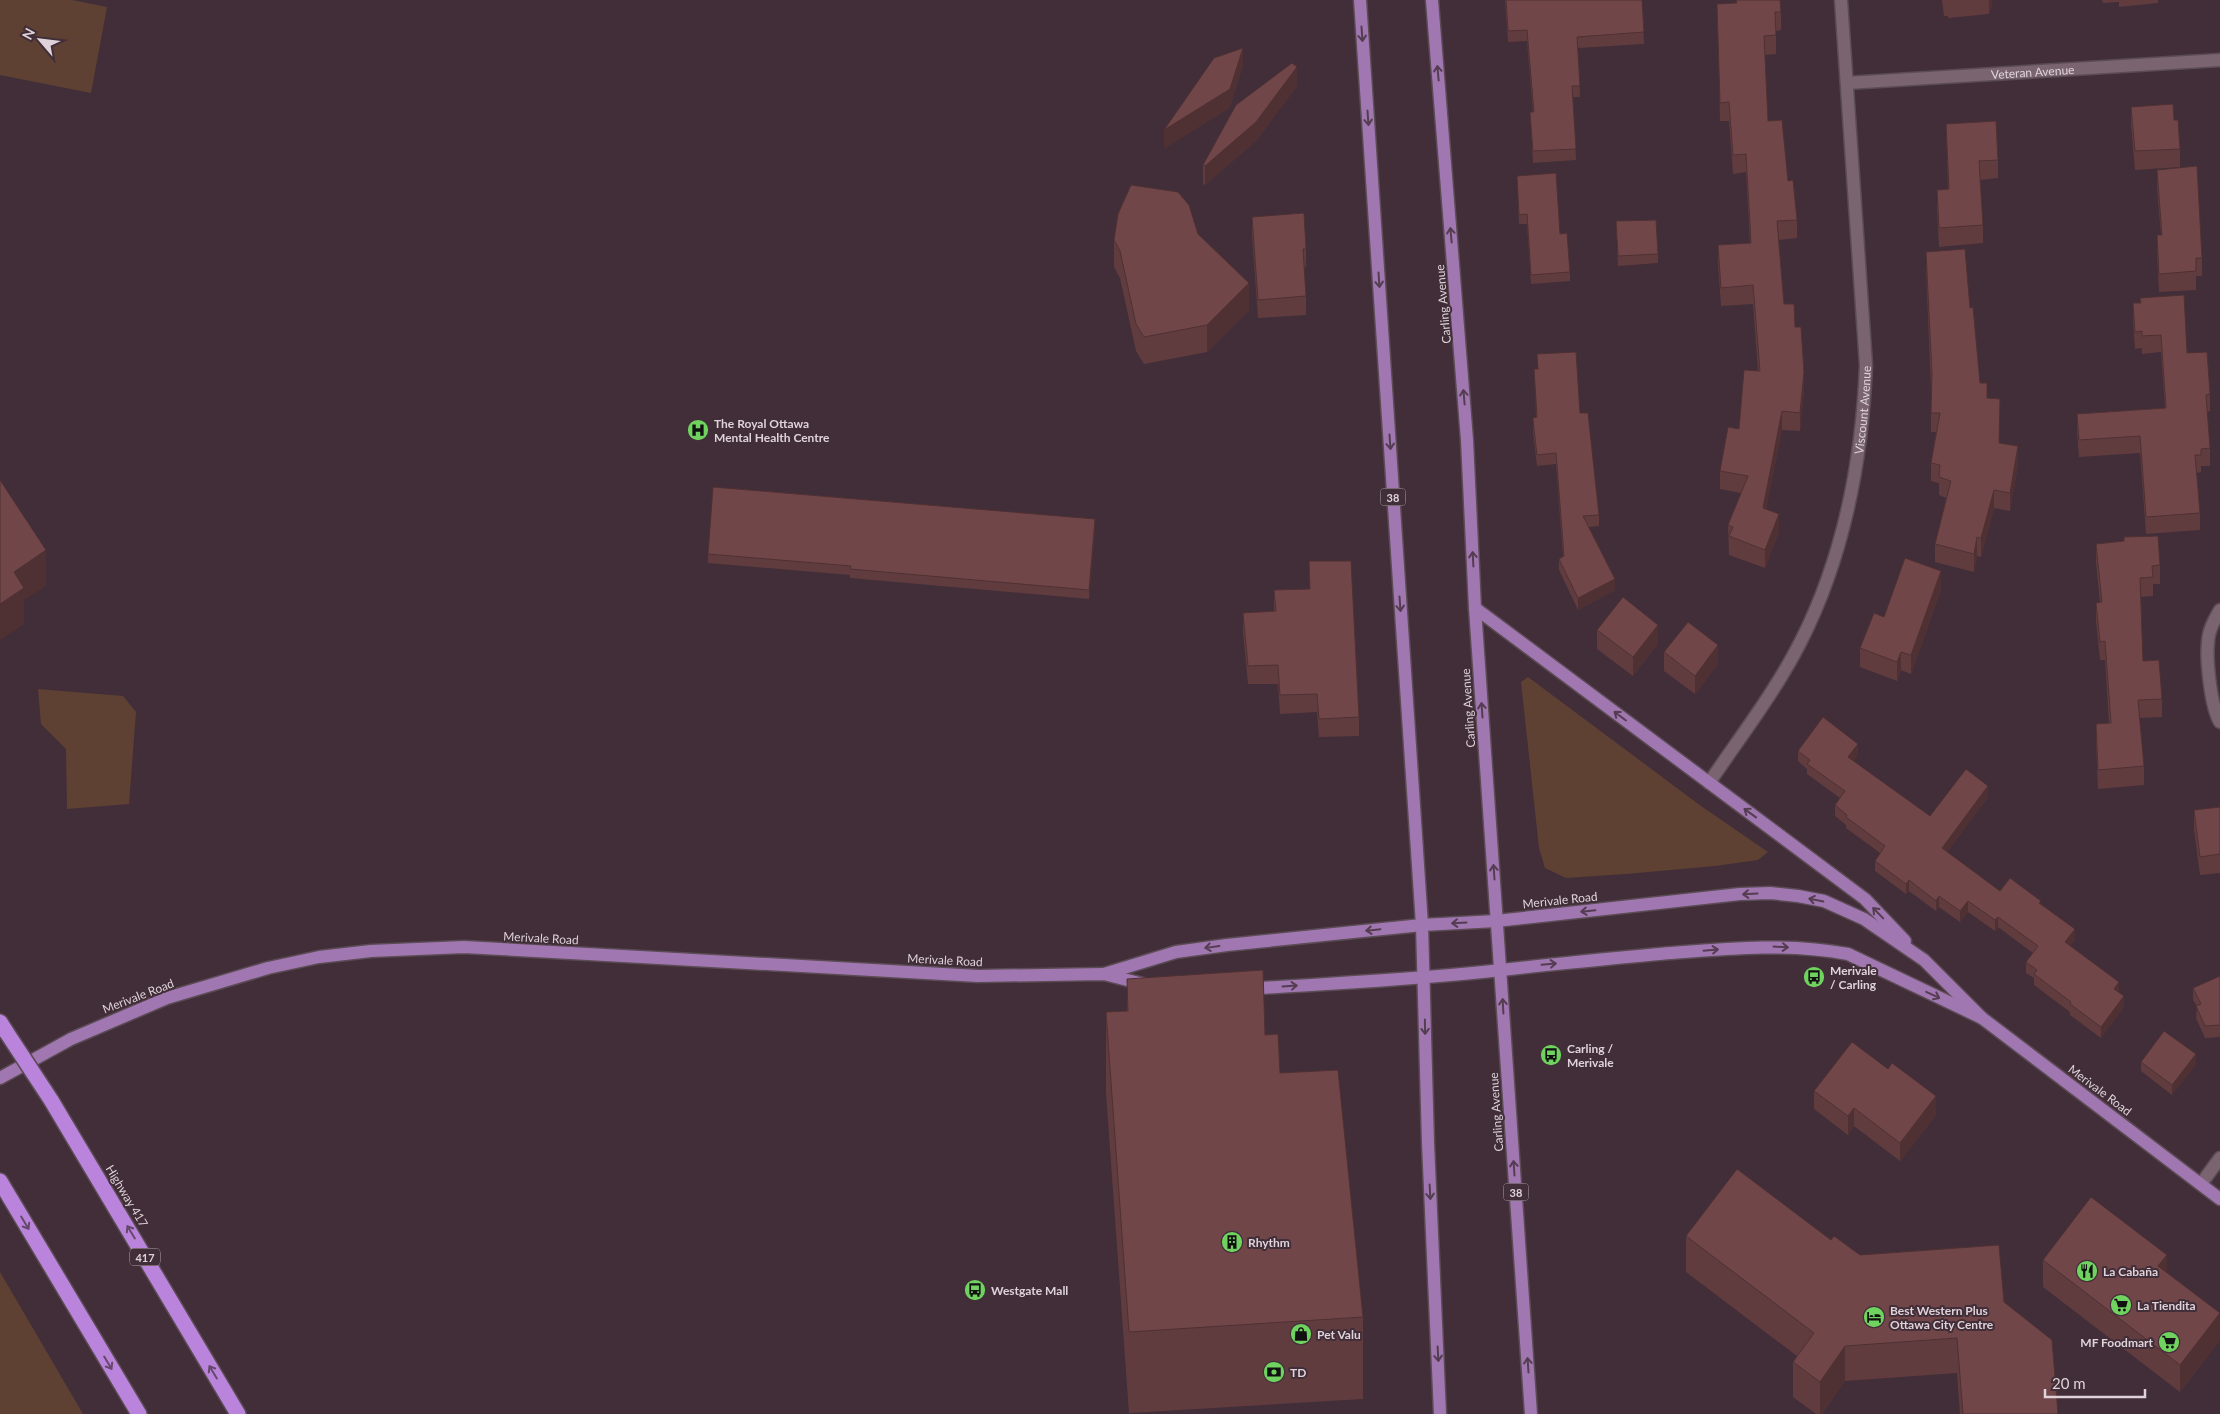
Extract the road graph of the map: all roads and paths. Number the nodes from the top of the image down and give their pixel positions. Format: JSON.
{"nodes":[{"id":1,"x":1360,"y":0,"type":"edge"},
{"id":2,"x":1432,"y":0,"type":"edge"},
{"id":3,"x":1841,"y":0,"type":"edge"},
{"id":4,"x":2220,"y":60,"type":"edge"},
{"id":5,"x":1846,"y":83,"type":"junction"},
{"id":6,"x":1475,"y":608,"type":"junction"},
{"id":7,"x":2220,"y":610,"type":"edge"},
{"id":8,"x":2220,"y":722,"type":"edge"},
{"id":9,"x":1709,"y":783,"type":"junction"},
{"id":10,"x":1496,"y":921,"type":"junction"},
{"id":11,"x":1422,"y":925,"type":"junction"},
{"id":12,"x":1924,"y":960,"type":"junction"},
{"id":13,"x":1501,"y":970,"type":"junction"},
{"id":14,"x":1104,"y":974,"type":"junction"},
{"id":15,"x":1424,"y":978,"type":"junction"},
{"id":16,"x":1151,"y":986,"type":"edge"},
{"id":17,"x":1237,"y":990,"type":"edge"},
{"id":18,"x":1982,"y":1018,"type":"junction"},
{"id":19,"x":4,"y":1028,"type":"edge"},
{"id":20,"x":0,"y":1078,"type":"edge"},
{"id":21,"x":2220,"y":1158,"type":"edge"},
{"id":22,"x":0,"y":1181,"type":"edge"},
{"id":23,"x":2201,"y":1184,"type":"junction"},
{"id":24,"x":2220,"y":1199,"type":"edge"},
{"id":25,"x":139,"y":1414,"type":"edge"},
{"id":26,"x":238,"y":1414,"type":"edge"},
{"id":27,"x":1440,"y":1414,"type":"edge"},
{"id":28,"x":1531,"y":1414,"type":"edge"}],
"edges":[{"from":1,"to":11,"type":"main road","number":"38","one_way":true},
{"from":6,"to":2,"type":"main road","name":"Carling Avenue","number":"38","one_way":true},
{"from":3,"to":5,"type":"street","name":"Viscount Avenue"},
{"from":4,"to":5,"type":"street","name":"Veteran Avenue"},
{"from":5,"to":9,"type":"street","name":"Viscount Avenue"},
{"from":9,"to":6,"type":"main road","one_way":true},
{"from":10,"to":6,"type":"main road","name":"Carling Avenue","number":"38","one_way":true},
{"from":7,"to":8,"type":"street"},
{"from":12,"to":9,"type":"main road","one_way":true},
{"from":10,"to":11,"type":"main road","name":"Merivale Road","one_way":true},
{"from":12,"to":10,"type":"main road","name":"Merivale Road","one_way":true},
{"from":10,"to":13,"type":"main road","name":"Carling Avenue","number":"38"},
{"from":11,"to":14,"type":"main road","name":"Merivale Road","one_way":true},
{"from":11,"to":15,"type":"main road","number":"38"},
{"from":12,"to":18,"type":"main road","name":"Merivale Road"},
{"from":13,"to":15,"type":"main road","name":"Merivale Road"},
{"from":13,"to":18,"type":"main road","name":"Merivale Road","one_way":true},
{"from":28,"to":13,"type":"main road","name":"Carling Avenue","number":"38","one_way":true},
{"from":14,"to":16,"type":"main road","name":"Merivale Road"},
{"from":14,"to":20,"type":"main road","name":"Merivale Road"},
{"from":17,"to":15,"type":"main road","name":"Merivale Road","one_way":true},
{"from":15,"to":27,"type":"main road","number":"38","one_way":true},
{"from":18,"to":23,"type":"main road","name":"Merivale Road"},
{"from":26,"to":19,"type":"highway","name":"Highway 417","number":"417","one_way":true,"bridge":true},
{"from":21,"to":23,"type":"street"},
{"from":22,"to":25,"type":"highway","one_way":true},
{"from":23,"to":24,"type":"main road","name":"Merivale Road"}]}
